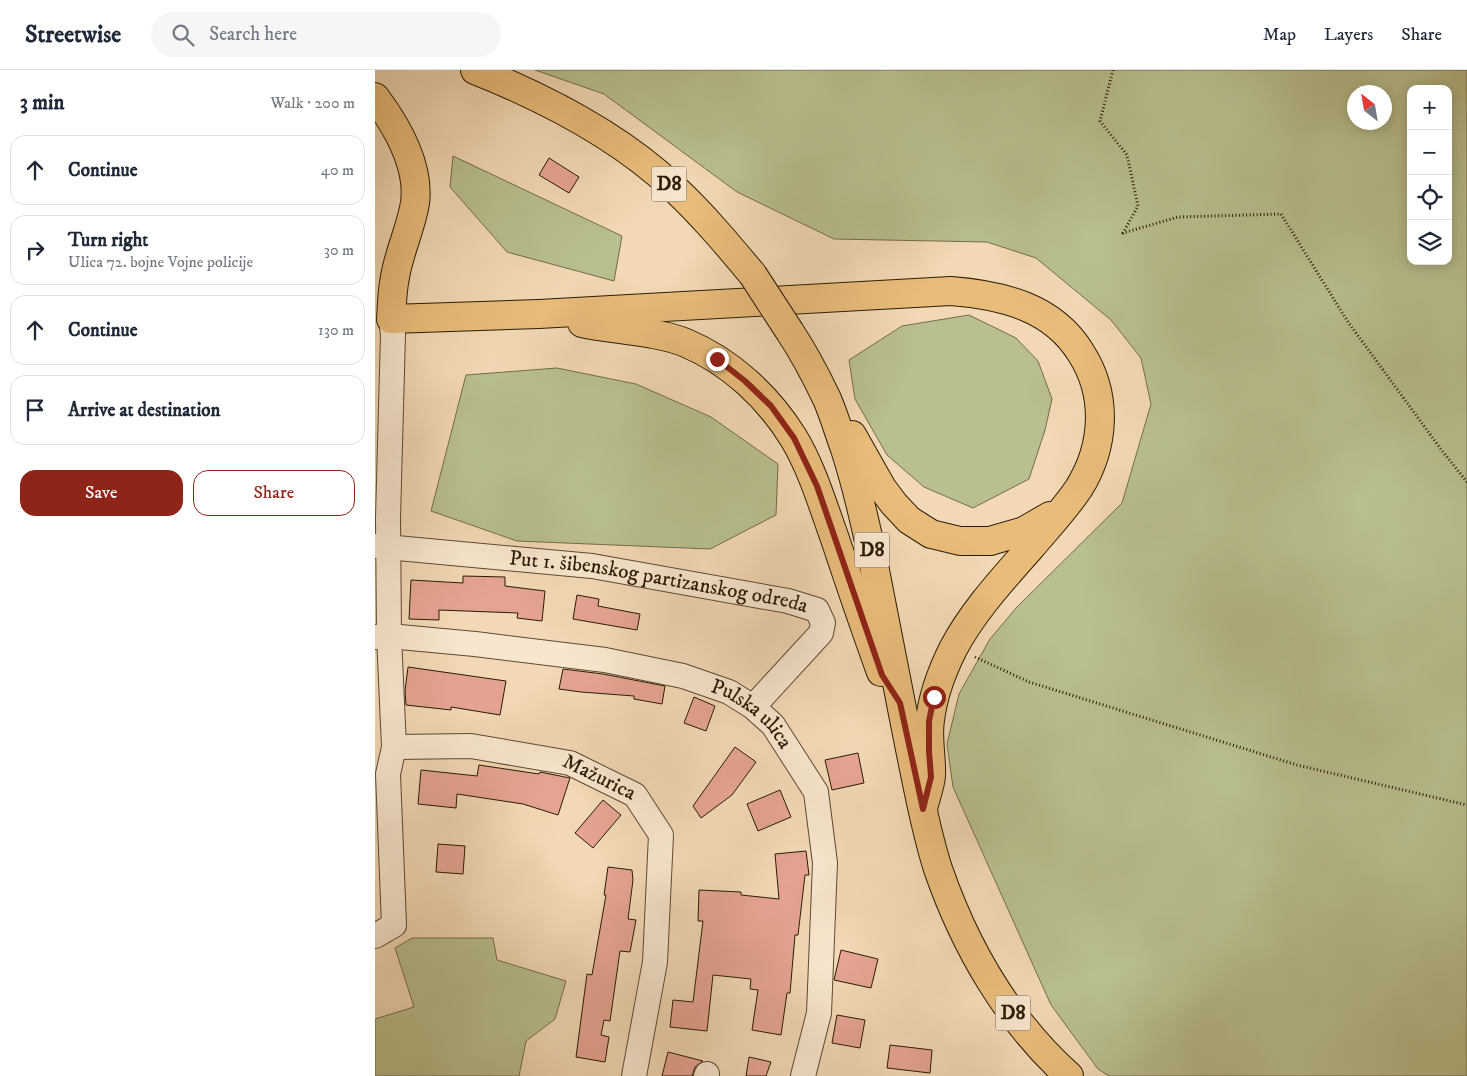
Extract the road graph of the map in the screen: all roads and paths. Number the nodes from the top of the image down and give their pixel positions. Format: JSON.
{"nodes":[{"id":1,"x":475,"y":70,"type":"edge"},
{"id":2,"x":1113,"y":70,"type":"edge"},
{"id":3,"x":375,"y":96,"type":"edge"},
{"id":4,"x":410,"y":225,"type":"junction"},
{"id":5,"x":375,"y":271,"type":"edge"},
{"id":6,"x":539,"y":314,"type":"junction"},
{"id":7,"x":391,"y":319,"type":"junction"},
{"id":8,"x":827,"y":400,"type":"junction"},
{"id":9,"x":1467,"y":482,"type":"edge"},
{"id":10,"x":1066,"y":506,"type":"junction"},
{"id":11,"x":382,"y":546,"type":"edge"},
{"id":12,"x":382,"y":636,"type":"edge"},
{"id":13,"x":954,"y":648,"type":"junction"},
{"id":14,"x":900,"y":703,"type":"junction"},
{"id":15,"x":753,"y":707,"type":"junction"},
{"id":16,"x":394,"y":747,"type":"junction"},
{"id":17,"x":381,"y":775,"type":"edge"},
{"id":18,"x":1467,"y":805,"type":"edge"},
{"id":19,"x":923,"y":809,"type":"junction"},
{"id":20,"x":375,"y":936,"type":"edge"},
{"id":21,"x":633,"y":1076,"type":"edge"},
{"id":22,"x":803,"y":1076,"type":"edge"},
{"id":23,"x":1069,"y":1076,"type":"edge"}],
"edges":[{"from":1,"to":8,"type":"main road","number":"D8","bridge":true},
{"from":2,"to":9,"type":"path"},
{"from":3,"to":4,"type":"main road"},
{"from":4,"to":5,"type":"main road"},
{"from":4,"to":7,"type":"main road"},
{"from":6,"to":7,"type":"main road"},
{"from":6,"to":10,"type":"main road"},
{"from":6,"to":14,"type":"main road"},
{"from":7,"to":11,"type":"street"},
{"from":8,"to":10,"type":"main road"},
{"from":8,"to":14,"type":"main road","number":"D8"},
{"from":10,"to":13,"type":"main road"},
{"from":11,"to":12,"type":"street"},
{"from":11,"to":15,"type":"street","name":"Put 1. šibenskog partizanskog odreda"},
{"from":12,"to":15,"type":"street","name":"Pulska ulica"},
{"from":12,"to":16,"type":"street"},
{"from":13,"to":18,"type":"path"},
{"from":13,"to":19,"type":"main road"},
{"from":14,"to":19,"type":"main road","number":"D8"},
{"from":15,"to":22,"type":"street","name":"Pulska ulica"},
{"from":16,"to":17,"type":"street"},
{"from":16,"to":21,"type":"street","name":"Mažurica"},
{"from":17,"to":20,"type":"street"},
{"from":19,"to":23,"type":"main road","number":"D8"}]}
